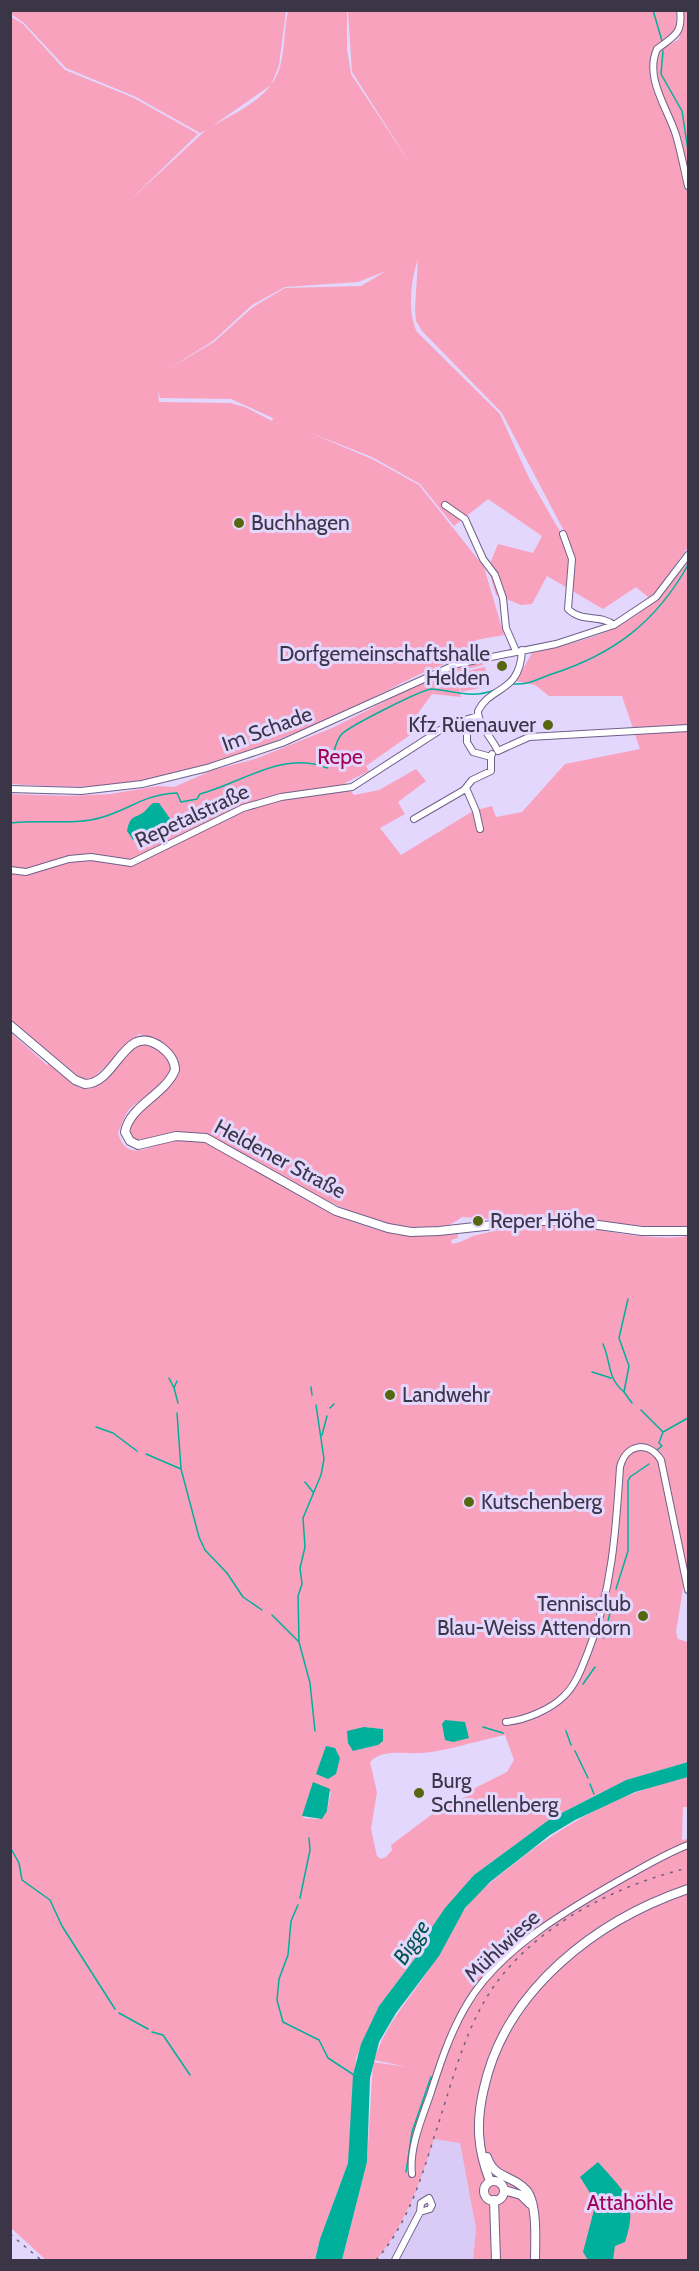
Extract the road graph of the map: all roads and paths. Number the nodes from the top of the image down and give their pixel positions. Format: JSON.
{"nodes":[{"id":1,"x":680,"y":10,"type":"edge"},
{"id":2,"x":688,"y":186,"type":"edge"},
{"id":3,"x":445,"y":505,"type":"dead end"},
{"id":4,"x":563,"y":534,"type":"dead end"},
{"id":5,"x":688,"y":555,"type":"edge"},
{"id":6,"x":614,"y":625,"type":"junction"},
{"id":7,"x":519,"y":651,"type":"junction"},
{"id":8,"x":479,"y":719,"type":"junction"},
{"id":9,"x":688,"y":728,"type":"edge"},
{"id":10,"x":498,"y":751,"type":"junction"},
{"id":11,"x":491,"y":757,"type":"junction"},
{"id":12,"x":466,"y":788,"type":"junction"},
{"id":13,"x":10,"y":789,"type":"edge"},
{"id":14,"x":414,"y":819,"type":"dead end"},
{"id":15,"x":480,"y":829,"type":"dead end"},
{"id":16,"x":10,"y":870,"type":"edge"},
{"id":17,"x":10,"y":1025,"type":"edge"},
{"id":18,"x":688,"y":1232,"type":"edge"},
{"id":19,"x":688,"y":1590,"type":"edge"},
{"id":20,"x":506,"y":1722,"type":"dead end"},
{"id":21,"x":688,"y":1845,"type":"edge"},
{"id":22,"x":688,"y":1889,"type":"edge"},
{"id":23,"x":478,"y":2124,"type":"junction"},
{"id":24,"x":411,"y":2174,"type":"dead end"},
{"id":25,"x":490,"y":2181,"type":"junction"},
{"id":26,"x":504,"y":2190,"type":"junction"},
{"id":27,"x":494,"y":2200,"type":"junction"},
{"id":28,"x":532,"y":2210,"type":"junction"},
{"id":29,"x":420,"y":2212,"type":"dead end"},
{"id":30,"x":396,"y":2260,"type":"edge"},
{"id":31,"x":496,"y":2260,"type":"edge"},
{"id":32,"x":535,"y":2260,"type":"edge"}],
"edges":[{"from":1,"to":2,"type":"street"},
{"from":3,"to":7,"type":"street"},
{"from":4,"to":6,"type":"street"},
{"from":5,"to":6,"type":"street"},
{"from":6,"to":7,"type":"street"},
{"from":7,"to":8,"type":"street"},
{"from":7,"to":13,"type":"street","name":"Im Schade"},
{"from":8,"to":10,"type":"street"},
{"from":8,"to":11,"type":"street"},
{"from":8,"to":16,"type":"street","name":"Repetalstraße"},
{"from":9,"to":10,"type":"street"},
{"from":10,"to":11,"type":"street"},
{"from":11,"to":12,"type":"street"},
{"from":12,"to":14,"type":"street"},
{"from":12,"to":15,"type":"street"},
{"from":17,"to":18,"type":"main road","name":"Heldener Straße"},
{"from":19,"to":20,"type":"street"},
{"from":21,"to":24,"type":"street","name":"Mühlwiese"},
{"from":22,"to":23,"type":"main road"},
{"from":23,"to":25,"type":"main road"},
{"from":23,"to":28,"type":"main road"},
{"from":25,"to":26,"type":"main road"},
{"from":25,"to":27,"type":"main road"},
{"from":26,"to":27,"type":"main road"},
{"from":26,"to":28,"type":"main road"},
{"from":27,"to":31,"type":"main road"},
{"from":28,"to":32,"type":"main road"},
{"from":29,"to":30,"type":"street"}]}
